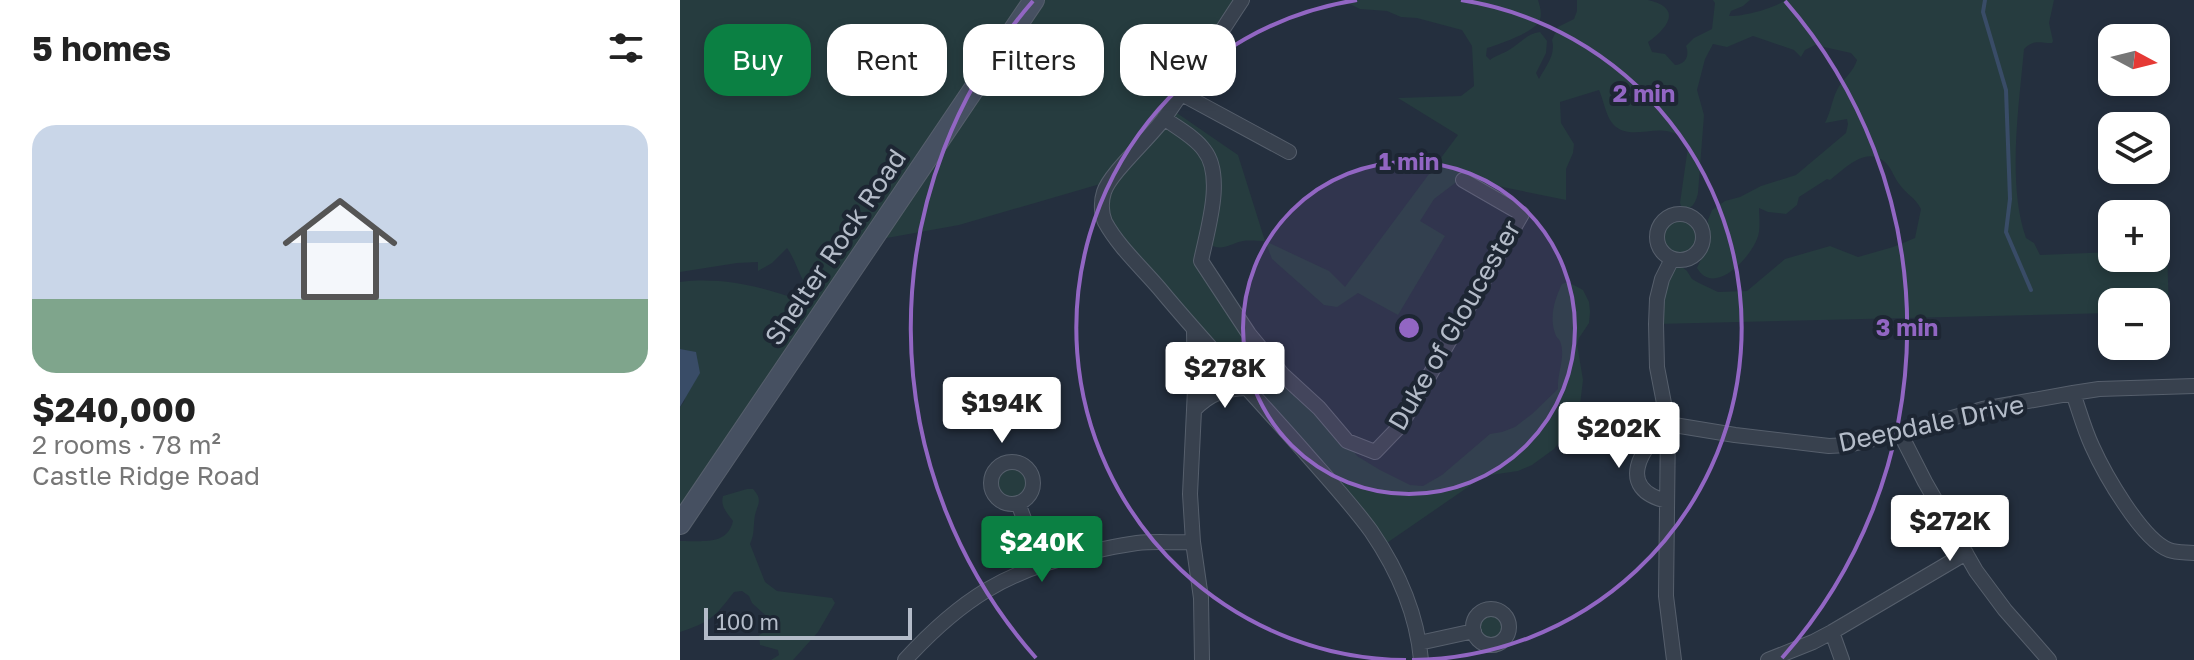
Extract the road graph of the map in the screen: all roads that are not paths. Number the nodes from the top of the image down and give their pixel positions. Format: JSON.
{"nodes":[{"id":1,"x":1034,"y":0,"type":"edge"},
{"id":2,"x":1242,"y":0,"type":"edge"},
{"id":3,"x":1226,"y":24,"type":"edge"},
{"id":4,"x":1178,"y":96,"type":"edge"},
{"id":5,"x":1185,"y":96,"type":"edge"},
{"id":6,"x":1164,"y":118,"type":"junction"},
{"id":7,"x":1289,"y":152,"type":"dead end"},
{"id":8,"x":1463,"y":180,"type":"dead end"},
{"id":9,"x":1672,"y":259,"type":"dead end"},
{"id":10,"x":1194,"y":331,"type":"junction"},
{"id":11,"x":2194,"y":386,"type":"edge"},
{"id":12,"x":1247,"y":388,"type":"junction"},
{"id":13,"x":2073,"y":393,"type":"junction"},
{"id":14,"x":1194,"y":410,"type":"junction"},
{"id":15,"x":1668,"y":424,"type":"junction"},
{"id":16,"x":1900,"y":433,"type":"junction"},
{"id":17,"x":1667,"y":501,"type":"junction"},
{"id":18,"x":1018,"y":503,"type":"dead end"},
{"id":19,"x":680,"y":524,"type":"edge"},
{"id":20,"x":1193,"y":542,"type":"junction"},
{"id":21,"x":1966,"y":553,"type":"junction"},
{"id":22,"x":2194,"y":553,"type":"edge"},
{"id":23,"x":1041,"y":564,"type":"junction"},
{"id":24,"x":1474,"y":631,"type":"dead end"},
{"id":25,"x":1832,"y":632,"type":"junction"},
{"id":26,"x":1419,"y":643,"type":"junction"},
{"id":27,"x":905,"y":660,"type":"edge"},
{"id":28,"x":1202,"y":660,"type":"edge"},
{"id":29,"x":1421,"y":660,"type":"edge"},
{"id":30,"x":1674,"y":660,"type":"edge"},
{"id":31,"x":1768,"y":660,"type":"edge"},
{"id":32,"x":1842,"y":660,"type":"edge"},
{"id":33,"x":2049,"y":660,"type":"edge"}],
"edges":[{"from":1,"to":19,"type":"main road","name":"Shelter Rock Road"},
{"from":2,"to":3,"type":"street"},
{"from":4,"to":6,"type":"street"},
{"from":5,"to":7,"type":"street"},
{"from":6,"to":8,"type":"street","name":"Duke of Gloucester"},
{"from":6,"to":10,"type":"street"},
{"from":9,"to":15,"type":"street"},
{"from":10,"to":12,"type":"street"},
{"from":10,"to":14,"type":"street"},
{"from":11,"to":13,"type":"street","name":"Deepdale Drive"},
{"from":12,"to":14,"type":"street"},
{"from":12,"to":26,"type":"street"},
{"from":13,"to":16,"type":"street","name":"Deepdale Drive"},
{"from":13,"to":22,"type":"street"},
{"from":14,"to":20,"type":"street"},
{"from":15,"to":16,"type":"street","name":"Deepdale Drive"},
{"from":15,"to":17,"type":"street"},
{"from":15,"to":17,"type":"street"},
{"from":16,"to":21,"type":"street"},
{"from":17,"to":30,"type":"street"},
{"from":18,"to":23,"type":"street"},
{"from":20,"to":23,"type":"street"},
{"from":20,"to":28,"type":"street"},
{"from":21,"to":25,"type":"street"},
{"from":21,"to":33,"type":"street"},
{"from":23,"to":27,"type":"street"},
{"from":24,"to":26,"type":"street"},
{"from":25,"to":31,"type":"street"},
{"from":25,"to":32,"type":"street"},
{"from":26,"to":29,"type":"street"}]}
